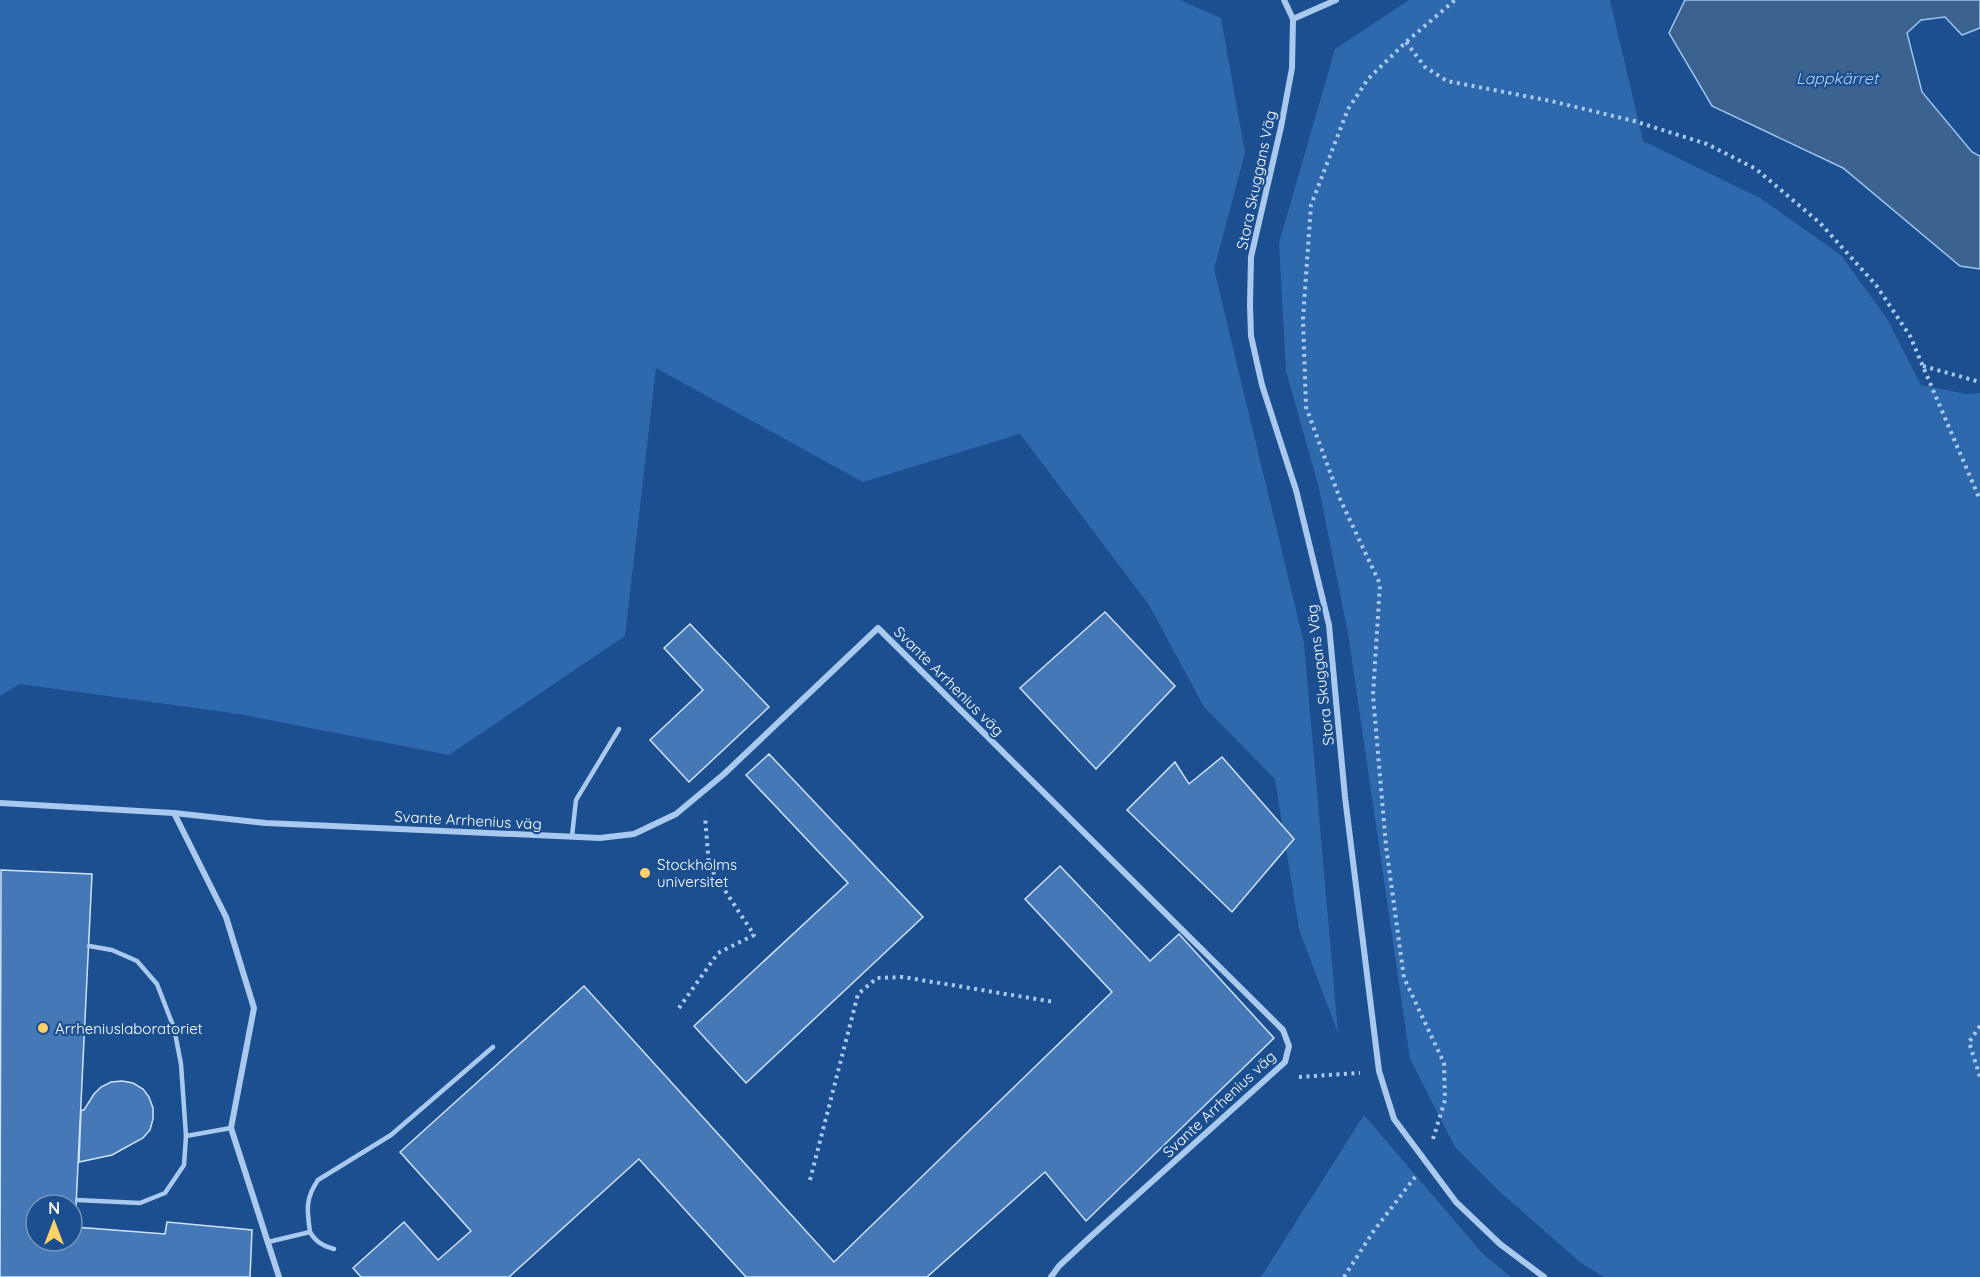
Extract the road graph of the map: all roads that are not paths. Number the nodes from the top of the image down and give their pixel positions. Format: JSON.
{"nodes":[{"id":1,"x":1284,"y":0,"type":"edge"},
{"id":2,"x":1336,"y":0,"type":"edge"},
{"id":3,"x":1293,"y":19,"type":"junction"},
{"id":4,"x":619,"y":729,"type":"dead end"},
{"id":5,"x":0,"y":804,"type":"edge"},
{"id":6,"x":174,"y":813,"type":"junction"},
{"id":7,"x":572,"y":836,"type":"junction"},
{"id":8,"x":89,"y":946,"type":"dead end"},
{"id":9,"x":493,"y":1047,"type":"dead end"},
{"id":10,"x":231,"y":1128,"type":"junction"},
{"id":11,"x":186,"y":1136,"type":"junction"},
{"id":12,"x":84,"y":1200,"type":"edge"},
{"id":13,"x":309,"y":1232,"type":"junction"},
{"id":14,"x":268,"y":1242,"type":"junction"},
{"id":15,"x":334,"y":1249,"type":"dead end"},
{"id":16,"x":279,"y":1277,"type":"edge"},
{"id":17,"x":1051,"y":1277,"type":"edge"},
{"id":18,"x":1544,"y":1277,"type":"edge"}],
"edges":[{"from":1,"to":3,"type":"street"},
{"from":2,"to":3,"type":"street"},
{"from":3,"to":18,"type":"street","name":"Stora Skuggans Väg"},
{"from":4,"to":7,"type":"lane"},
{"from":5,"to":6,"type":"street","name":"Svante Arrhenius väg"},
{"from":6,"to":7,"type":"street","name":"Svante Arrhenius väg"},
{"from":6,"to":10,"type":"street"},
{"from":7,"to":17,"type":"street","name":"Svante Arrhenius väg"},
{"from":8,"to":11,"type":"lane"},
{"from":9,"to":13,"type":"lane"},
{"from":10,"to":11,"type":"lane"},
{"from":10,"to":14,"type":"street"},
{"from":11,"to":12,"type":"lane"},
{"from":13,"to":14,"type":"lane"},
{"from":13,"to":15,"type":"lane"},
{"from":14,"to":16,"type":"street"}]}
